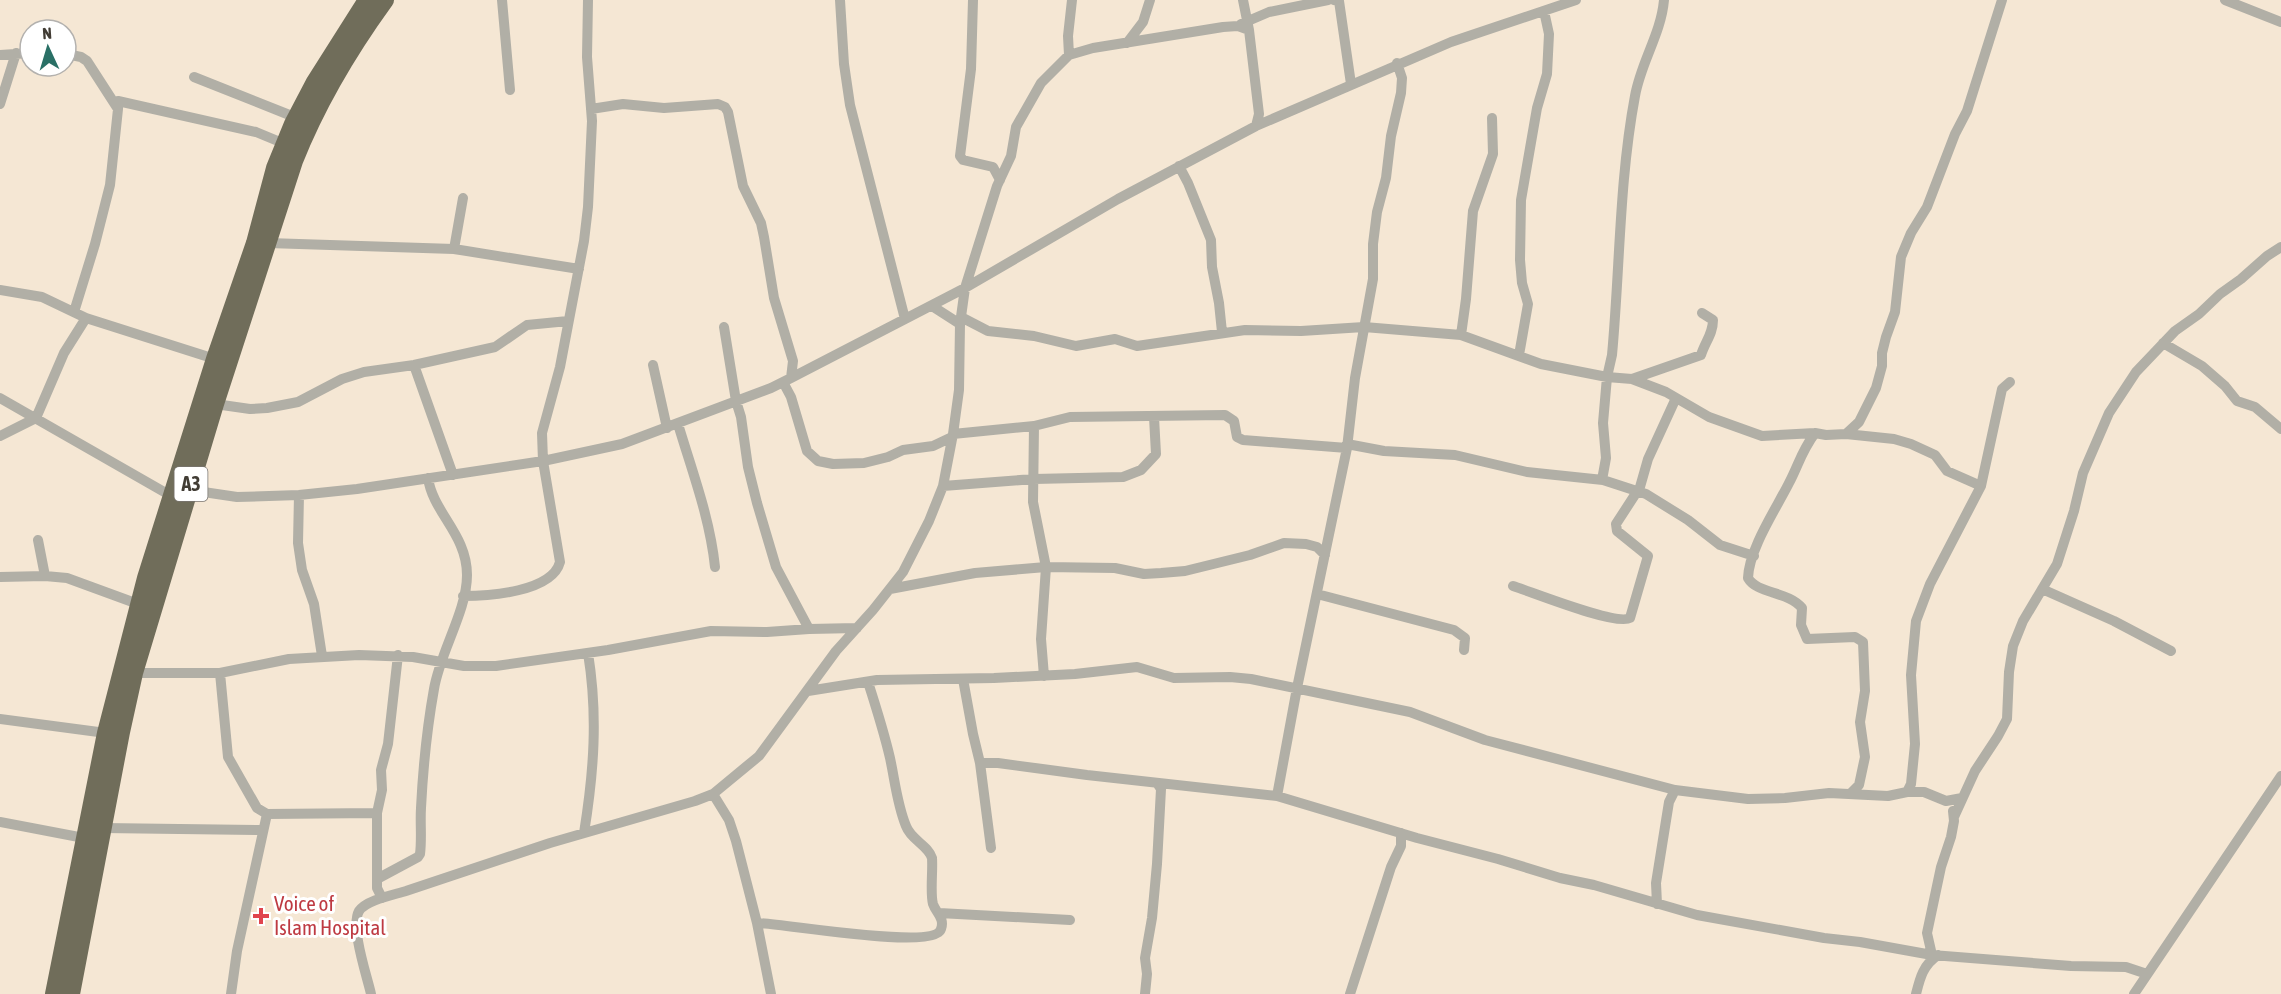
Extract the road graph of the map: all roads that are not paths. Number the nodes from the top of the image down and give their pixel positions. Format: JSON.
{"nodes":[{"id":1,"x":385,"y":0,"type":"edge"},
{"id":2,"x":502,"y":0,"type":"edge"},
{"id":3,"x":588,"y":0,"type":"edge"},
{"id":4,"x":840,"y":0,"type":"edge"},
{"id":5,"x":973,"y":0,"type":"edge"},
{"id":6,"x":1072,"y":0,"type":"edge"},
{"id":7,"x":1150,"y":0,"type":"edge"},
{"id":8,"x":1243,"y":0,"type":"edge"},
{"id":9,"x":1328,"y":0,"type":"edge"},
{"id":10,"x":1334,"y":0,"type":"edge"},
{"id":11,"x":1576,"y":0,"type":"edge"},
{"id":12,"x":1664,"y":0,"type":"edge"},
{"id":13,"x":2002,"y":0,"type":"edge"},
{"id":14,"x":2225,"y":0,"type":"edge"},
{"id":15,"x":364,"y":1,"type":"edge"},
{"id":16,"x":1544,"y":11,"type":"junction"},
{"id":17,"x":1143,"y":22,"type":"junction"},
{"id":18,"x":2281,"y":22,"type":"edge"},
{"id":19,"x":1245,"y":25,"type":"junction"},
{"id":20,"x":1152,"y":39,"type":"junction"},
{"id":21,"x":1127,"y":43,"type":"junction"},
{"id":22,"x":16,"y":53,"type":"joint"},
{"id":23,"x":0,"y":55,"type":"edge"},
{"id":24,"x":1069,"y":55,"type":"junction"},
{"id":25,"x":78,"y":56,"type":"edge"},
{"id":26,"x":1397,"y":63,"type":"junction"},
{"id":27,"x":194,"y":77,"type":"dead end"},
{"id":28,"x":1351,"y":84,"type":"junction"},
{"id":29,"x":510,"y":90,"type":"dead end"},
{"id":30,"x":0,"y":104,"type":"edge"},
{"id":31,"x":118,"y":109,"type":"junction"},
{"id":32,"x":591,"y":109,"type":"junction"},
{"id":33,"x":1259,"y":114,"type":"junction"},
{"id":34,"x":297,"y":118,"type":"junction"},
{"id":35,"x":1492,"y":118,"type":"dead end"},
{"id":36,"x":1272,"y":120,"type":"junction"},
{"id":37,"x":1256,"y":126,"type":"junction"},
{"id":38,"x":285,"y":144,"type":"junction"},
{"id":39,"x":1179,"y":166,"type":"junction"},
{"id":40,"x":1000,"y":180,"type":"junction"},
{"id":41,"x":462,"y":198,"type":"dead end"},
{"id":42,"x":268,"y":243,"type":"junction"},
{"id":43,"x":2281,"y":247,"type":"edge"},
{"id":44,"x":454,"y":249,"type":"junction"},
{"id":45,"x":579,"y":269,"type":"junction"},
{"id":46,"x":965,"y":288,"type":"junction"},
{"id":47,"x":0,"y":290,"type":"edge"},
{"id":48,"x":932,"y":306,"type":"junction"},
{"id":49,"x":75,"y":312,"type":"junction"},
{"id":50,"x":1702,"y":313,"type":"dead end"},
{"id":51,"x":86,"y":318,"type":"junction"},
{"id":52,"x":905,"y":319,"type":"junction"},
{"id":53,"x":961,"y":320,"type":"junction"},
{"id":54,"x":568,"y":321,"type":"junction"},
{"id":55,"x":724,"y":327,"type":"dead end"},
{"id":56,"x":1364,"y":327,"type":"junction"},
{"id":57,"x":1222,"y":332,"type":"junction"},
{"id":58,"x":1461,"y":335,"type":"junction"},
{"id":59,"x":2163,"y":343,"type":"junction"},
{"id":60,"x":1519,"y":355,"type":"junction"},
{"id":61,"x":215,"y":358,"type":"junction"},
{"id":62,"x":793,"y":361,"type":"junction"},
{"id":63,"x":653,"y":364,"type":"dead end"},
{"id":64,"x":414,"y":365,"type":"junction"},
{"id":65,"x":809,"y":369,"type":"junction"},
{"id":66,"x":1606,"y":377,"type":"junction"},
{"id":67,"x":1632,"y":379,"type":"junction"},
{"id":68,"x":787,"y":380,"type":"junction"},
{"id":69,"x":2010,"y":382,"type":"dead end"},
{"id":70,"x":0,"y":398,"type":"edge"},
{"id":71,"x":1676,"y":398,"type":"junction"},
{"id":72,"x":736,"y":401,"type":"junction"},
{"id":73,"x":215,"y":404,"type":"junction"},
{"id":74,"x":1154,"y":417,"type":"junction"},
{"id":75,"x":36,"y":418,"type":"junction"},
{"id":76,"x":673,"y":426,"type":"junction"},
{"id":77,"x":1034,"y":426,"type":"junction"},
{"id":78,"x":2281,"y":429,"type":"edge"},
{"id":79,"x":1815,"y":433,"type":"junction"},
{"id":80,"x":1794,"y":434,"type":"junction"},
{"id":81,"x":1846,"y":434,"type":"junction"},
{"id":82,"x":0,"y":436,"type":"edge"},
{"id":83,"x":952,"y":436,"type":"junction"},
{"id":84,"x":933,"y":446,"type":"junction"},
{"id":85,"x":1347,"y":446,"type":"junction"},
{"id":86,"x":1802,"y":450,"type":"junction"},
{"id":87,"x":949,"y":455,"type":"junction"},
{"id":88,"x":543,"y":461,"type":"junction"},
{"id":89,"x":453,"y":475,"type":"junction"},
{"id":90,"x":428,"y":478,"type":"junction"},
{"id":91,"x":1034,"y":479,"type":"junction"},
{"id":92,"x":1602,"y":480,"type":"junction"},
{"id":93,"x":943,"y":486,"type":"junction"},
{"id":94,"x":1981,"y":486,"type":"junction"},
{"id":95,"x":1641,"y":489,"type":"junction"},
{"id":96,"x":181,"y":493,"type":"junction"},
{"id":97,"x":299,"y":495,"type":"junction"},
{"id":98,"x":38,"y":540,"type":"dead end"},
{"id":99,"x":1321,"y":551,"type":"junction"},
{"id":100,"x":1754,"y":556,"type":"junction"},
{"id":101,"x":715,"y":567,"type":"dead end"},
{"id":102,"x":1047,"y":567,"type":"junction"},
{"id":103,"x":45,"y":576,"type":"junction"},
{"id":104,"x":0,"y":577,"type":"edge"},
{"id":105,"x":1513,"y":586,"type":"dead end"},
{"id":106,"x":890,"y":589,"type":"junction"},
{"id":107,"x":2042,"y":589,"type":"junction"},
{"id":108,"x":1317,"y":594,"type":"junction"},
{"id":109,"x":463,"y":596,"type":"junction"},
{"id":110,"x":138,"y":604,"type":"junction"},
{"id":111,"x":857,"y":628,"type":"junction"},
{"id":112,"x":809,"y":629,"type":"junction"},
{"id":113,"x":1464,"y":650,"type":"dead end"},
{"id":114,"x":2171,"y":651,"type":"dead end"},
{"id":115,"x":588,"y":653,"type":"junction"},
{"id":116,"x":322,"y":656,"type":"junction"},
{"id":117,"x":398,"y":656,"type":"junction"},
{"id":118,"x":441,"y":660,"type":"junction"},
{"id":119,"x":220,"y":673,"type":"junction"},
{"id":120,"x":134,"y":674,"type":"junction"},
{"id":121,"x":1044,"y":676,"type":"junction"},
{"id":122,"x":963,"y":680,"type":"junction"},
{"id":123,"x":868,"y":682,"type":"junction"},
{"id":124,"x":1297,"y":688,"type":"junction"},
{"id":125,"x":808,"y":691,"type":"junction"},
{"id":126,"x":0,"y":719,"type":"edge"},
{"id":127,"x":106,"y":733,"type":"junction"},
{"id":128,"x":980,"y":763,"type":"junction"},
{"id":129,"x":2281,"y":776,"type":"edge"},
{"id":130,"x":1163,"y":786,"type":"junction"},
{"id":131,"x":1663,"y":787,"type":"junction"},
{"id":132,"x":1909,"y":788,"type":"junction"},
{"id":133,"x":1675,"y":790,"type":"junction"},
{"id":134,"x":1861,"y":790,"type":"junction"},
{"id":135,"x":713,"y":794,"type":"junction"},
{"id":136,"x":1278,"y":796,"type":"junction"},
{"id":137,"x":1962,"y":798,"type":"junction"},
{"id":138,"x":1946,"y":801,"type":"junction"},
{"id":139,"x":1669,"y":802,"type":"junction"},
{"id":140,"x":377,"y":813,"type":"junction"},
{"id":141,"x":267,"y":814,"type":"junction"},
{"id":142,"x":1954,"y":817,"type":"junction"},
{"id":143,"x":0,"y":822,"type":"edge"},
{"id":144,"x":102,"y":828,"type":"junction"},
{"id":145,"x":262,"y":830,"type":"junction"},
{"id":146,"x":584,"y":833,"type":"junction"},
{"id":147,"x":1401,"y":833,"type":"junction"},
{"id":148,"x":84,"y":838,"type":"junction"},
{"id":149,"x":991,"y":848,"type":"dead end"},
{"id":150,"x":377,"y":879,"type":"junction"},
{"id":151,"x":382,"y":898,"type":"junction"},
{"id":152,"x":1657,"y":904,"type":"junction"},
{"id":153,"x":939,"y":913,"type":"junction"},
{"id":154,"x":1070,"y":920,"type":"dead end"},
{"id":155,"x":757,"y":923,"type":"junction"},
{"id":156,"x":1935,"y":955,"type":"junction"},
{"id":157,"x":2147,"y":974,"type":"junction"},
{"id":158,"x":54,"y":994,"type":"edge"},
{"id":159,"x":71,"y":994,"type":"edge"},
{"id":160,"x":231,"y":994,"type":"edge"},
{"id":161,"x":371,"y":994,"type":"edge"},
{"id":162,"x":771,"y":994,"type":"edge"},
{"id":163,"x":1145,"y":994,"type":"edge"},
{"id":164,"x":1350,"y":994,"type":"edge"},
{"id":165,"x":1916,"y":994,"type":"edge"},
{"id":166,"x":2134,"y":994,"type":"edge"}],
"edges":[{"from":1,"to":42,"type":"highway","number":"A3"},
{"from":2,"to":29,"type":"street"},
{"from":3,"to":32,"type":"street"},
{"from":4,"to":52,"type":"street"},
{"from":5,"to":40,"type":"street"},
{"from":6,"to":24,"type":"street"},
{"from":7,"to":17,"type":"street"},
{"from":8,"to":19,"type":"street"},
{"from":9,"to":19,"type":"street"},
{"from":10,"to":28,"type":"street"},
{"from":11,"to":16,"type":"street"},
{"from":12,"to":66,"type":"street"},
{"from":13,"to":81,"type":"street"},
{"from":14,"to":18,"type":"street"},
{"from":15,"to":34,"type":"highway","number":"A3"},
{"from":16,"to":26,"type":"street"},
{"from":16,"to":60,"type":"street"},
{"from":17,"to":20,"type":"street"},
{"from":17,"to":21,"type":"street"},
{"from":19,"to":20,"type":"street"},
{"from":19,"to":33,"type":"street"},
{"from":20,"to":21,"type":"street"},
{"from":21,"to":24,"type":"street"},
{"from":22,"to":23,"type":"street"},
{"from":22,"to":30,"type":"street"},
{"from":24,"to":40,"type":"street"},
{"from":25,"to":31,"type":"street"},
{"from":26,"to":28,"type":"street"},
{"from":26,"to":56,"type":"street"},
{"from":27,"to":34,"type":"street"},
{"from":28,"to":36,"type":"street"},
{"from":31,"to":38,"type":"street"},
{"from":31,"to":49,"type":"street"},
{"from":32,"to":45,"type":"street"},
{"from":32,"to":62,"type":"street"},
{"from":33,"to":36,"type":"street"},
{"from":33,"to":37,"type":"street"},
{"from":34,"to":38,"type":"highway","number":"A3"},
{"from":35,"to":58,"type":"street"},
{"from":36,"to":37,"type":"street"},
{"from":37,"to":39,"type":"street"},
{"from":38,"to":61,"type":"highway","number":"A3"},
{"from":39,"to":46,"type":"street"},
{"from":39,"to":57,"type":"street"},
{"from":40,"to":46,"type":"street"},
{"from":41,"to":44,"type":"street"},
{"from":42,"to":44,"type":"street"},
{"from":42,"to":73,"type":"highway","number":"A3"},
{"from":43,"to":59,"type":"street"},
{"from":44,"to":45,"type":"street"},
{"from":45,"to":54,"type":"street"},
{"from":46,"to":48,"type":"street"},
{"from":46,"to":53,"type":"street"},
{"from":47,"to":49,"type":"street"},
{"from":48,"to":52,"type":"street"},
{"from":48,"to":53,"type":"street"},
{"from":49,"to":51,"type":"street"},
{"from":50,"to":67,"type":"street"},
{"from":51,"to":61,"type":"street"},
{"from":51,"to":75,"type":"street"},
{"from":52,"to":65,"type":"street"},
{"from":53,"to":57,"type":"street"},
{"from":53,"to":83,"type":"street"},
{"from":54,"to":64,"type":"street"},
{"from":54,"to":88,"type":"street"},
{"from":55,"to":72,"type":"street"},
{"from":56,"to":57,"type":"street"},
{"from":56,"to":58,"type":"street"},
{"from":56,"to":85,"type":"street"},
{"from":58,"to":60,"type":"street"},
{"from":59,"to":78,"type":"street"},
{"from":59,"to":107,"type":"street"},
{"from":60,"to":66,"type":"street"},
{"from":61,"to":96,"type":"highway","number":"A3"},
{"from":62,"to":65,"type":"street"},
{"from":62,"to":68,"type":"street"},
{"from":63,"to":76,"type":"street"},
{"from":64,"to":73,"type":"street"},
{"from":64,"to":89,"type":"street"},
{"from":65,"to":68,"type":"street"},
{"from":66,"to":67,"type":"street"},
{"from":66,"to":92,"type":"street"},
{"from":67,"to":71,"type":"street"},
{"from":68,"to":72,"type":"street"},
{"from":68,"to":84,"type":"street"},
{"from":69,"to":94,"type":"street"},
{"from":70,"to":75,"type":"street"},
{"from":71,"to":80,"type":"street"},
{"from":71,"to":95,"type":"street"},
{"from":72,"to":76,"type":"street"},
{"from":72,"to":112,"type":"street"},
{"from":73,"to":96,"type":"highway","number":"A3"},
{"from":74,"to":77,"type":"street"},
{"from":74,"to":85,"type":"street"},
{"from":74,"to":91,"type":"street"},
{"from":75,"to":82,"type":"street"},
{"from":75,"to":96,"type":"street"},
{"from":76,"to":88,"type":"street"},
{"from":76,"to":101,"type":"street"},
{"from":77,"to":83,"type":"street"},
{"from":77,"to":91,"type":"street"},
{"from":79,"to":80,"type":"street"},
{"from":79,"to":81,"type":"street"},
{"from":79,"to":86,"type":"street"},
{"from":80,"to":86,"type":"street"},
{"from":81,"to":94,"type":"street"},
{"from":83,"to":84,"type":"street"},
{"from":83,"to":87,"type":"street"},
{"from":84,"to":87,"type":"street"},
{"from":85,"to":92,"type":"street"},
{"from":85,"to":99,"type":"street"},
{"from":86,"to":100,"type":"street"},
{"from":87,"to":93,"type":"street"},
{"from":88,"to":89,"type":"street"},
{"from":88,"to":109,"type":"street"},
{"from":89,"to":90,"type":"street"},
{"from":90,"to":97,"type":"street"},
{"from":90,"to":109,"type":"street"},
{"from":91,"to":93,"type":"street"},
{"from":91,"to":102,"type":"street"},
{"from":92,"to":95,"type":"street"},
{"from":93,"to":106,"type":"street"},
{"from":94,"to":132,"type":"street"},
{"from":95,"to":100,"type":"street"},
{"from":95,"to":105,"type":"street"},
{"from":96,"to":97,"type":"street"},
{"from":96,"to":110,"type":"highway","number":"A3"},
{"from":96,"to":120,"type":"highway","number":"A3"},
{"from":97,"to":116,"type":"street"},
{"from":98,"to":103,"type":"street"},
{"from":99,"to":102,"type":"street"},
{"from":99,"to":108,"type":"street"},
{"from":100,"to":134,"type":"street"},
{"from":102,"to":106,"type":"street"},
{"from":102,"to":121,"type":"street"},
{"from":103,"to":104,"type":"street"},
{"from":103,"to":110,"type":"street"},
{"from":106,"to":111,"type":"street"},
{"from":107,"to":114,"type":"street"},
{"from":107,"to":137,"type":"street"},
{"from":108,"to":113,"type":"street"},
{"from":108,"to":124,"type":"street"},
{"from":109,"to":118,"type":"street"},
{"from":110,"to":127,"type":"highway","number":"A3"},
{"from":111,"to":112,"type":"street"},
{"from":111,"to":125,"type":"street"},
{"from":112,"to":115,"type":"street"},
{"from":115,"to":118,"type":"street"},
{"from":115,"to":146,"type":"street"},
{"from":116,"to":117,"type":"street"},
{"from":116,"to":119,"type":"street"},
{"from":117,"to":118,"type":"street"},
{"from":117,"to":140,"type":"street"},
{"from":118,"to":150,"type":"street"},
{"from":119,"to":120,"type":"street"},
{"from":119,"to":141,"type":"street"},
{"from":120,"to":144,"type":"highway","number":"A3"},
{"from":121,"to":122,"type":"street"},
{"from":121,"to":124,"type":"street"},
{"from":122,"to":123,"type":"street"},
{"from":122,"to":128,"type":"street"},
{"from":123,"to":125,"type":"street"},
{"from":123,"to":153,"type":"street"},
{"from":124,"to":131,"type":"street"},
{"from":124,"to":136,"type":"street"},
{"from":125,"to":135,"type":"street"},
{"from":126,"to":127,"type":"street"},
{"from":127,"to":148,"type":"highway","number":"A3"},
{"from":128,"to":130,"type":"street"},
{"from":128,"to":149,"type":"street"},
{"from":129,"to":157,"type":"street"},
{"from":130,"to":136,"type":"street"},
{"from":130,"to":163,"type":"street"},
{"from":131,"to":133,"type":"street"},
{"from":131,"to":139,"type":"street"},
{"from":132,"to":134,"type":"street"},
{"from":132,"to":138,"type":"street"},
{"from":133,"to":134,"type":"street"},
{"from":133,"to":139,"type":"street"},
{"from":135,"to":146,"type":"street"},
{"from":135,"to":155,"type":"street"},
{"from":136,"to":147,"type":"street"},
{"from":137,"to":138,"type":"street"},
{"from":137,"to":142,"type":"street"},
{"from":138,"to":142,"type":"street"},
{"from":139,"to":152,"type":"street"},
{"from":140,"to":141,"type":"street"},
{"from":140,"to":150,"type":"street"},
{"from":141,"to":145,"type":"street"},
{"from":142,"to":156,"type":"street"},
{"from":143,"to":148,"type":"street"},
{"from":144,"to":145,"type":"street"},
{"from":144,"to":159,"type":"highway","number":"A3"},
{"from":145,"to":160,"type":"street"},
{"from":146,"to":151,"type":"street"},
{"from":147,"to":152,"type":"street"},
{"from":147,"to":164,"type":"street"},
{"from":148,"to":158,"type":"highway","number":"A3"},
{"from":150,"to":151,"type":"street"},
{"from":151,"to":161,"type":"street"},
{"from":152,"to":156,"type":"street"},
{"from":153,"to":154,"type":"street"},
{"from":153,"to":155,"type":"street"},
{"from":155,"to":162,"type":"street"},
{"from":156,"to":157,"type":"street"},
{"from":156,"to":165,"type":"street"},
{"from":157,"to":166,"type":"street"}]}
